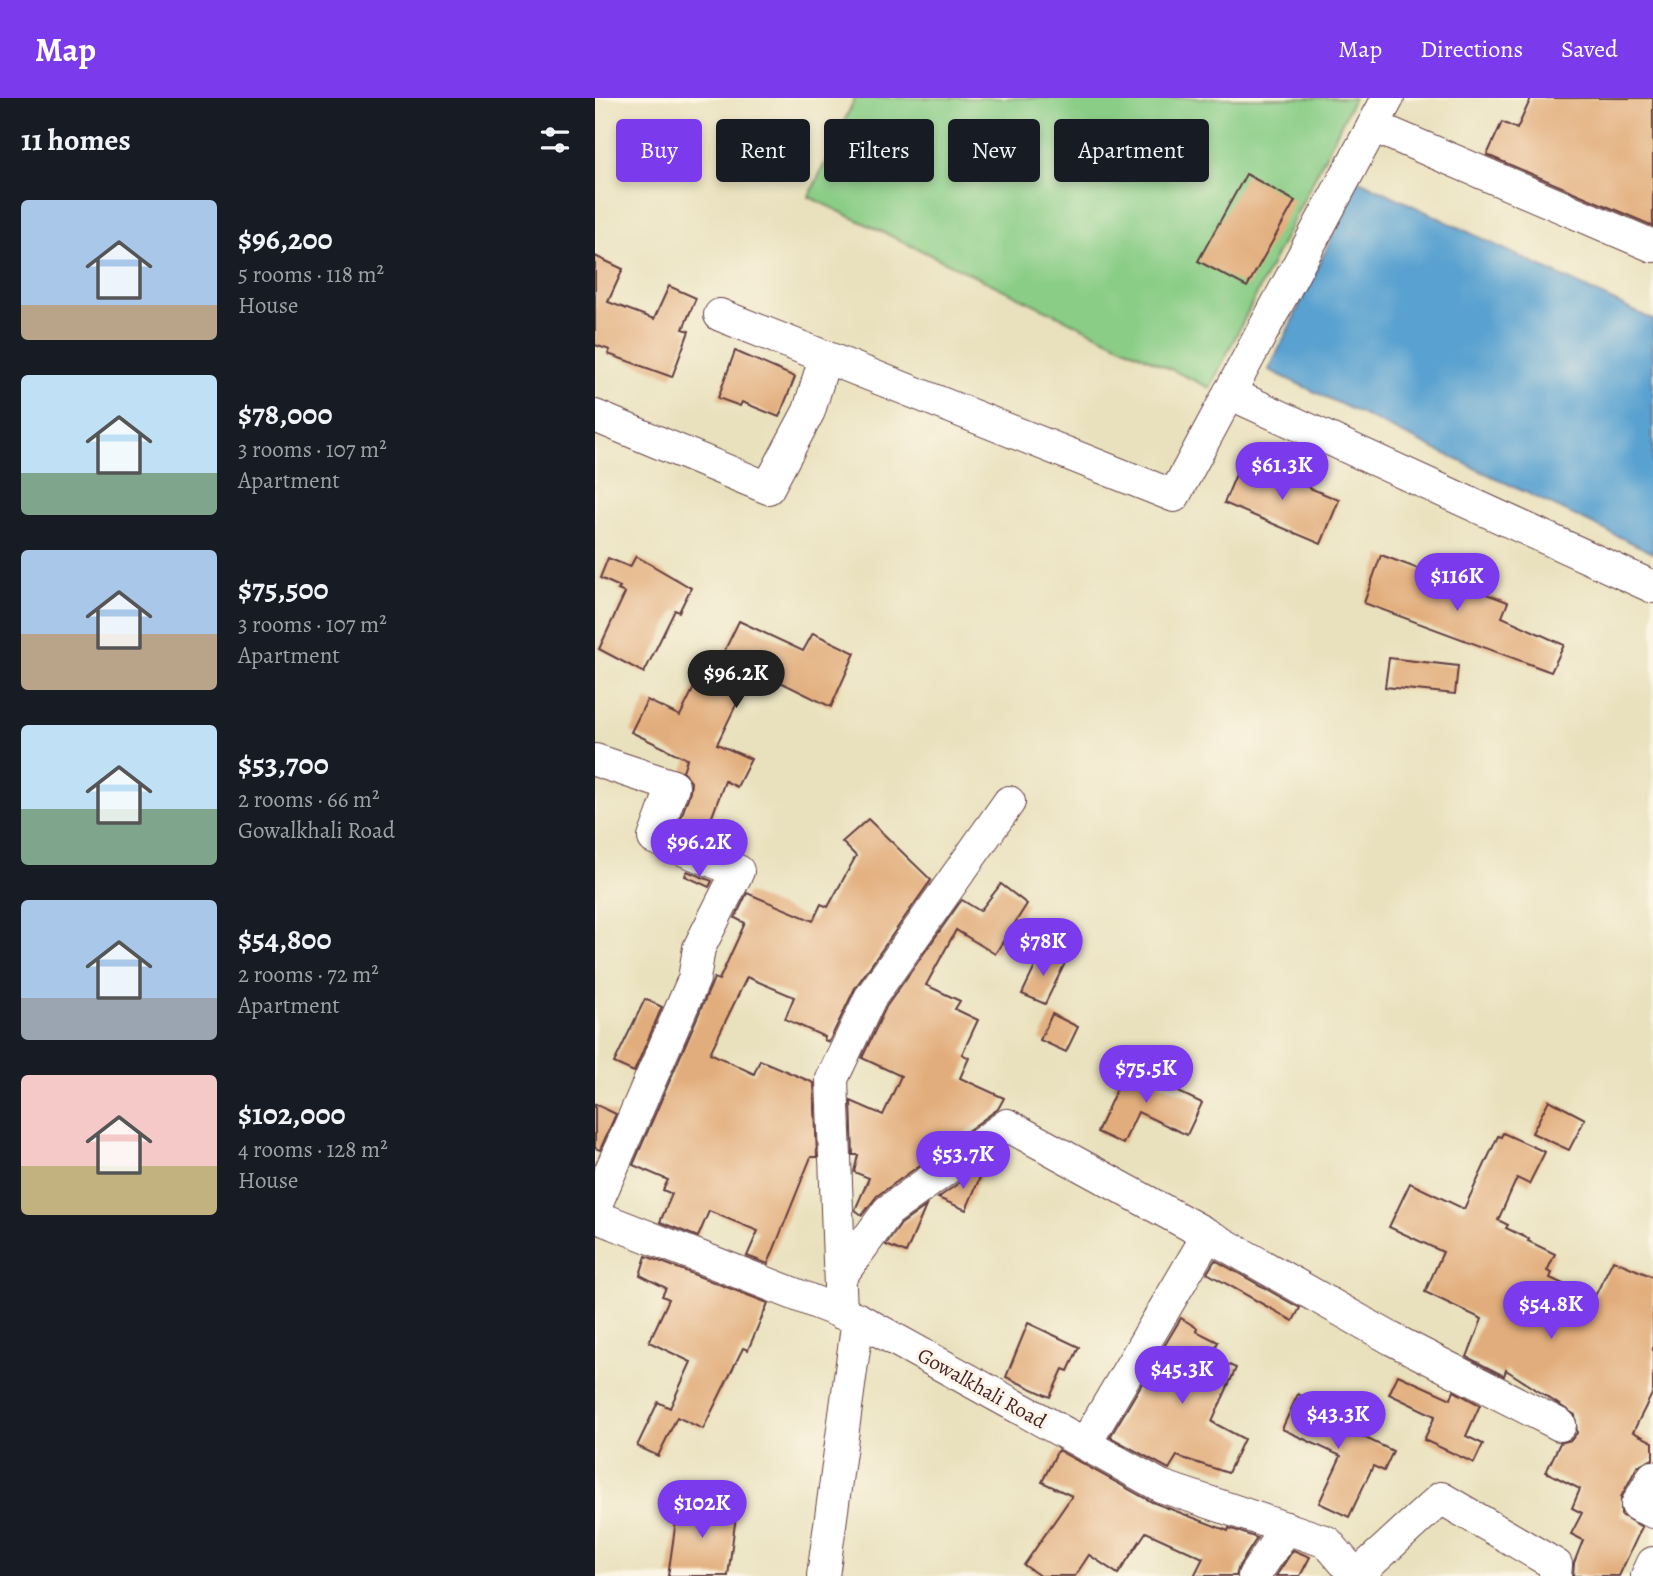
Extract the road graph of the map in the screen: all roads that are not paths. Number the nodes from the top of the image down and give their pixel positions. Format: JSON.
{"nodes":[{"id":1,"x":1388,"y":98,"type":"edge"},
{"id":2,"x":1373,"y":126,"type":"junction"},
{"id":3,"x":1653,"y":246,"type":"edge"},
{"id":4,"x":720,"y":315,"type":"dead end"},
{"id":5,"x":825,"y":357,"type":"junction"},
{"id":6,"x":1229,"y":393,"type":"junction"},
{"id":7,"x":595,"y":416,"type":"edge"},
{"id":8,"x":1653,"y":587,"type":"edge"},
{"id":9,"x":595,"y":760,"type":"edge"},
{"id":10,"x":1009,"y":802,"type":"dead end"},
{"id":11,"x":595,"y":1207,"type":"edge"},
{"id":12,"x":595,"y":1216,"type":"edge"},
{"id":13,"x":1208,"y":1235,"type":"junction"},
{"id":14,"x":840,"y":1277,"type":"junction"},
{"id":15,"x":849,"y":1316,"type":"junction"},
{"id":16,"x":1560,"y":1426,"type":"dead end"},
{"id":17,"x":1085,"y":1444,"type":"junction"},
{"id":18,"x":1653,"y":1477,"type":"edge"},
{"id":19,"x":1653,"y":1513,"type":"edge"},
{"id":20,"x":1286,"y":1528,"type":"junction"},
{"id":21,"x":1653,"y":1563,"type":"edge"},
{"id":22,"x":823,"y":1576,"type":"edge"},
{"id":23,"x":1254,"y":1576,"type":"edge"},
{"id":24,"x":1356,"y":1576,"type":"edge"},
{"id":25,"x":1555,"y":1576,"type":"edge"},
{"id":26,"x":1647,"y":1576,"type":"edge"}],
"edges":[{"from":1,"to":2,"type":"street"},
{"from":2,"to":3,"type":"street"},
{"from":2,"to":6,"type":"street"},
{"from":4,"to":5,"type":"street"},
{"from":5,"to":6,"type":"street"},
{"from":5,"to":7,"type":"street"},
{"from":6,"to":8,"type":"street"},
{"from":9,"to":11,"type":"street"},
{"from":10,"to":14,"type":"street"},
{"from":12,"to":15,"type":"street","name":"Gowalkhali Road"},
{"from":13,"to":14,"type":"street"},
{"from":13,"to":16,"type":"street"},
{"from":13,"to":17,"type":"street"},
{"from":14,"to":15,"type":"street"},
{"from":15,"to":17,"type":"street","name":"Gowalkhali Road"},
{"from":15,"to":22,"type":"street"},
{"from":17,"to":20,"type":"street","name":"Gowalkhali Road"},
{"from":18,"to":19,"type":"street"},
{"from":20,"to":23,"type":"street"},
{"from":20,"to":24,"type":"street","name":"Gowalkhali Road"},
{"from":21,"to":26,"type":"street"},
{"from":24,"to":25,"type":"street"}]}
